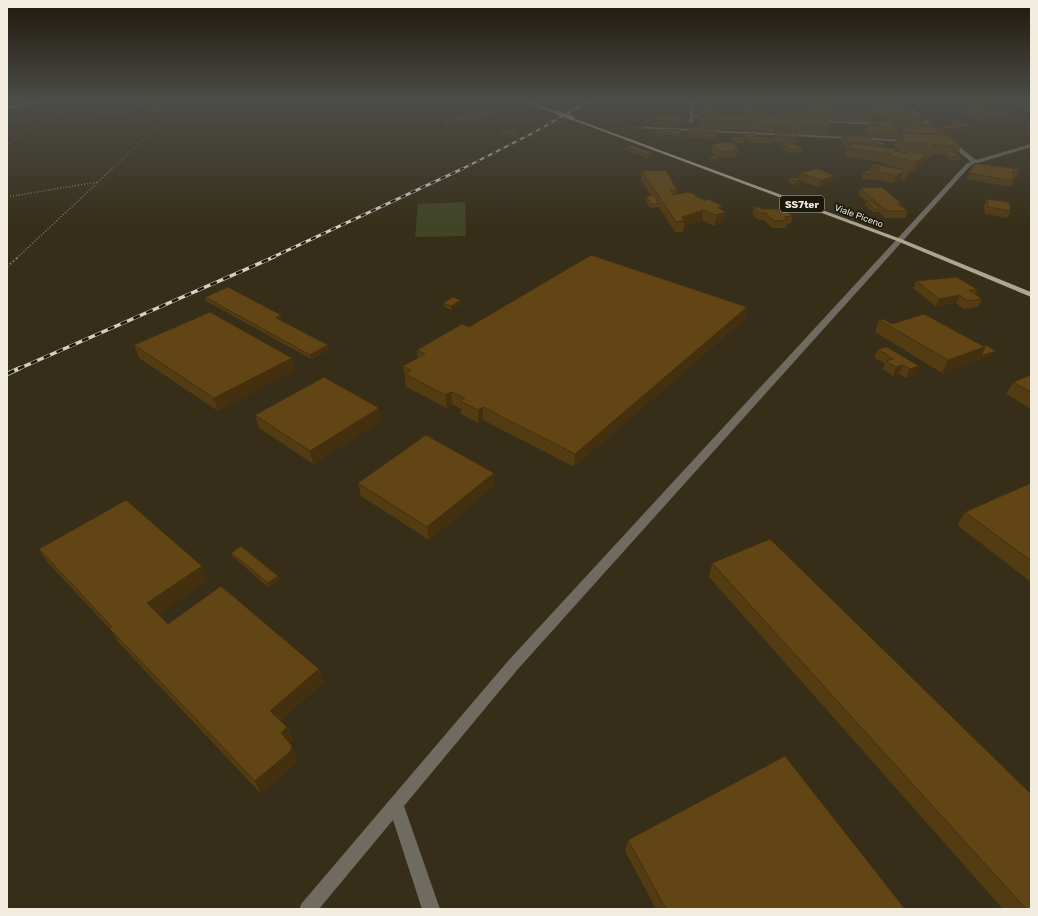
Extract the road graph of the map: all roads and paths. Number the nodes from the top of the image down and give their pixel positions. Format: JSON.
{"nodes":[{"id":1,"x":140,"y":143,"type":"edge"},
{"id":2,"x":638,"y":143,"type":"edge"},
{"id":3,"x":950,"y":143,"type":"edge"},
{"id":4,"x":1031,"y":145,"type":"edge"},
{"id":5,"x":975,"y":162,"type":"junction"},
{"id":6,"x":98,"y":182,"type":"junction"},
{"id":7,"x":7,"y":197,"type":"edge"},
{"id":8,"x":899,"y":240,"type":"junction"},
{"id":9,"x":7,"y":267,"type":"edge"},
{"id":10,"x":1031,"y":295,"type":"edge"},
{"id":11,"x":396,"y":804,"type":"junction"},
{"id":12,"x":308,"y":909,"type":"edge"},
{"id":13,"x":431,"y":909,"type":"edge"}],
"edges":[{"from":1,"to":6,"type":"path"},
{"from":2,"to":8,"type":"main road","name":"Viale Piceno","number":"SS7ter","bridge":true},
{"from":3,"to":5,"type":"street"},
{"from":4,"to":5,"type":"street"},
{"from":5,"to":8,"type":"street"},
{"from":6,"to":7,"type":"path"},
{"from":6,"to":9,"type":"path"},
{"from":8,"to":10,"type":"main road","name":"Viale Piceno","number":"SS7ter"},
{"from":8,"to":11,"type":"street"},
{"from":11,"to":12,"type":"street"},
{"from":11,"to":13,"type":"street"}]}
